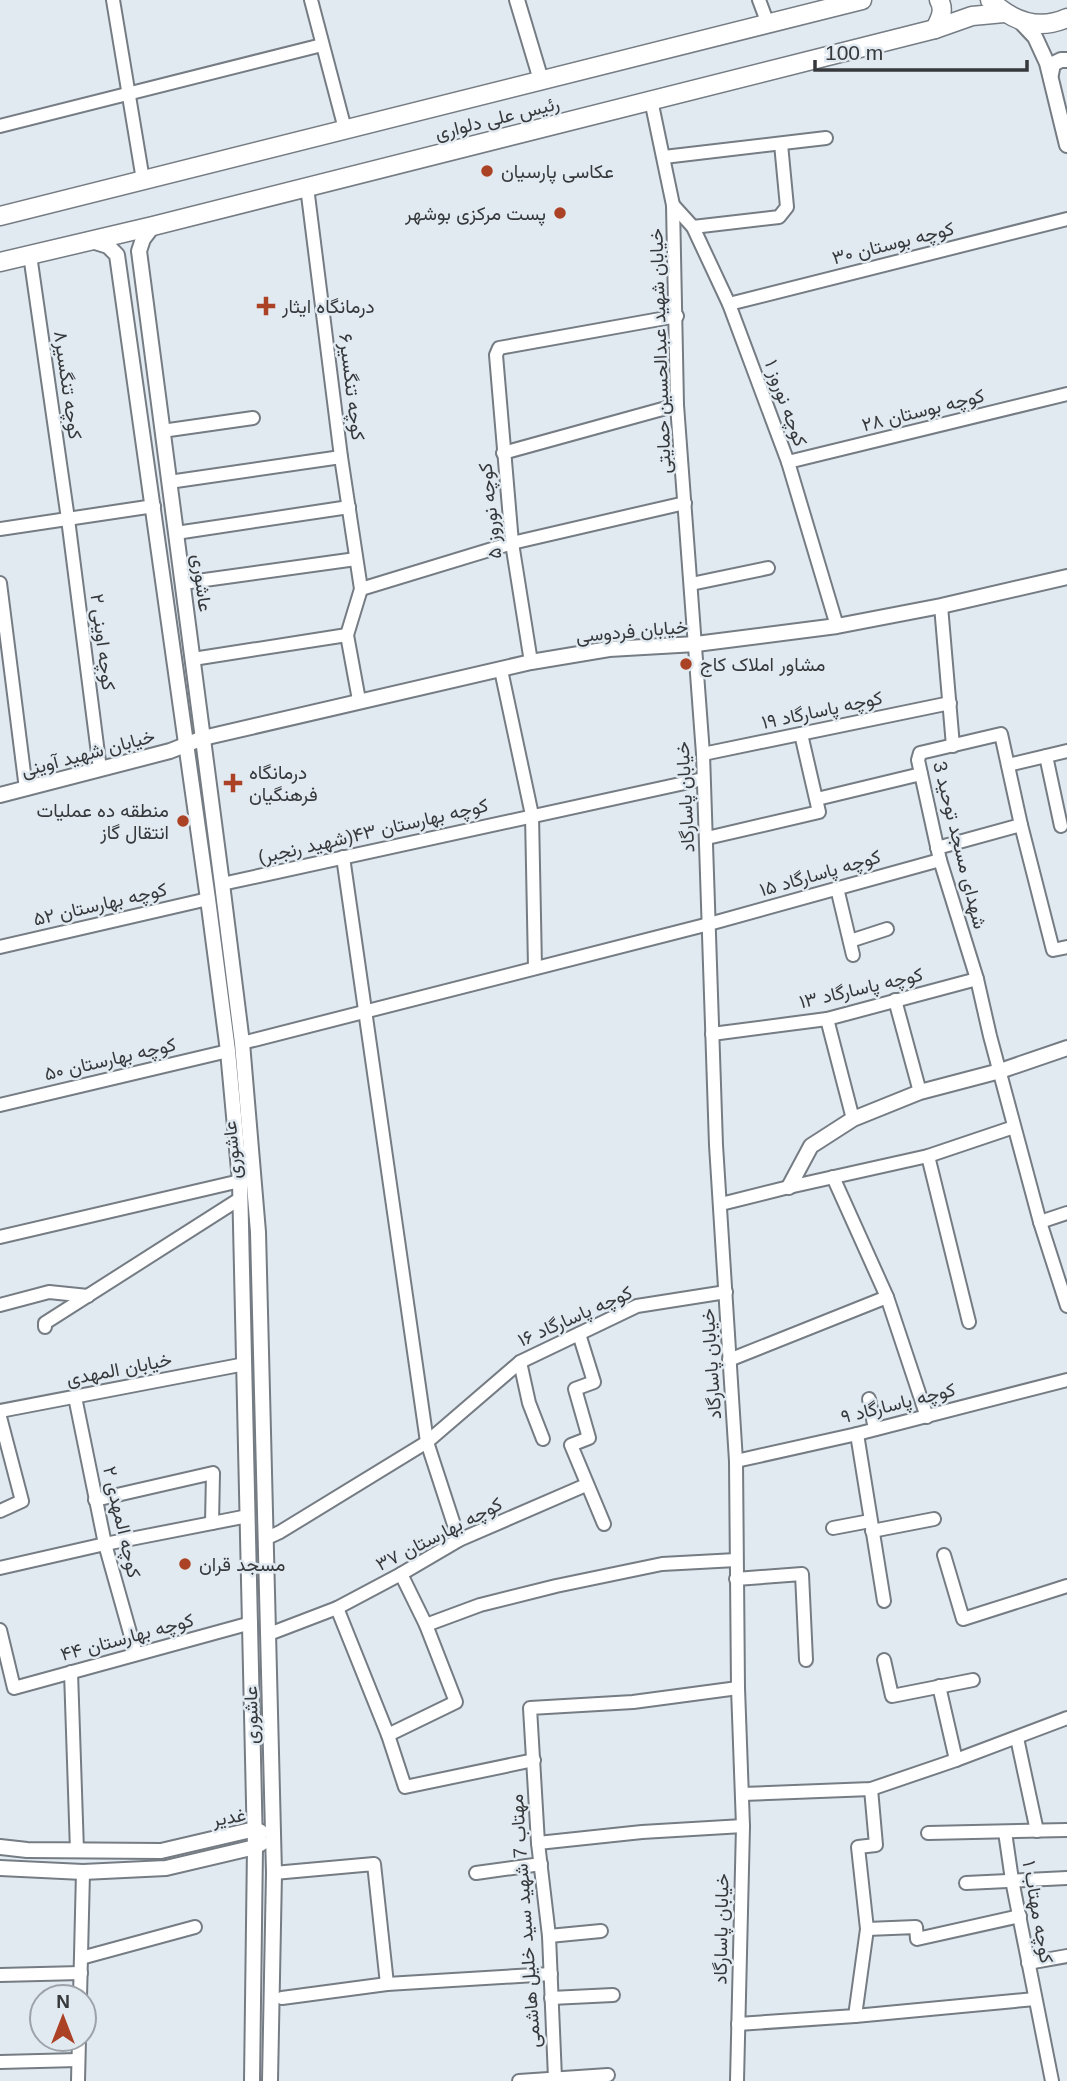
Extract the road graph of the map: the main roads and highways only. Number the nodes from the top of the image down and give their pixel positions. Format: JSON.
{"nodes":[{"id":1,"x":862,"y":0,"type":"edge"},
{"id":2,"x":939,"y":0,"type":"edge"},
{"id":3,"x":990,"y":0,"type":"edge"},
{"id":4,"x":1004,"y":13,"type":"junction"},
{"id":5,"x":1067,"y":18,"type":"edge"},
{"id":6,"x":936,"y":29,"type":"junction"},
{"id":7,"x":0,"y":216,"type":"edge"},
{"id":8,"x":0,"y":262,"type":"edge"}],
"edges":[{"from":1,"to":7,"type":"main road","name":"رئیس علی دلواری"},
{"from":2,"to":6,"type":"main road"},
{"from":3,"to":4,"type":"main road"},
{"from":4,"to":5,"type":"main road"},
{"from":4,"to":6,"type":"main road","name":"رئیس علی دلواری"},
{"from":6,"to":8,"type":"main road","name":"رئیس علی دلواری"}]}
